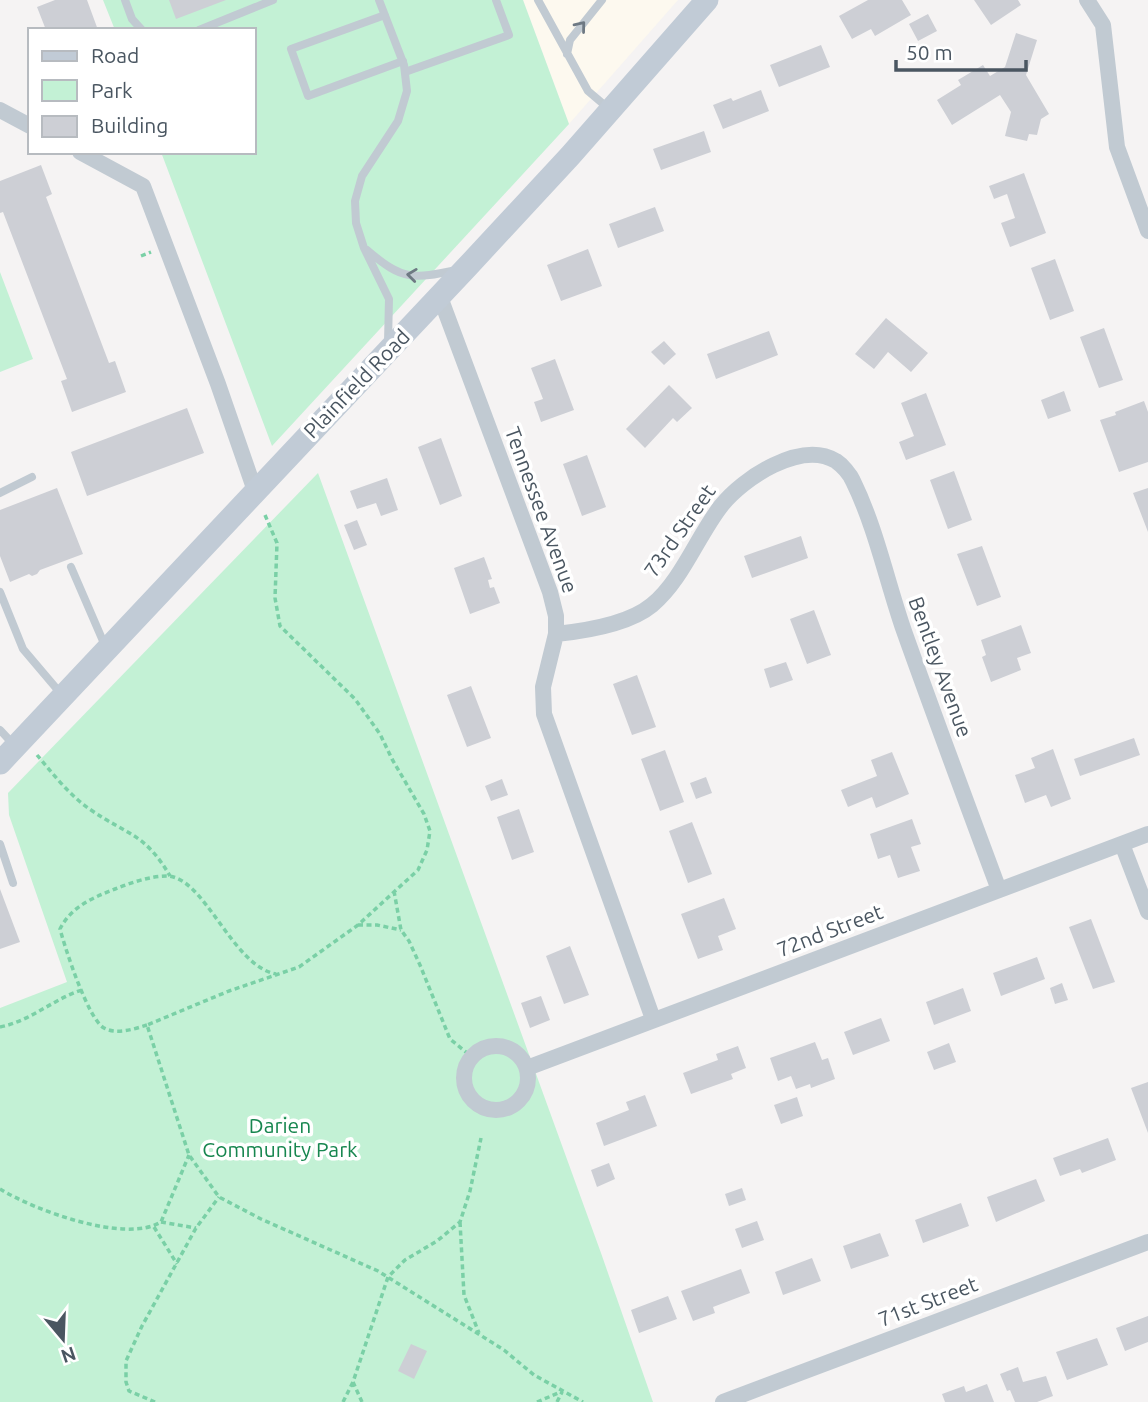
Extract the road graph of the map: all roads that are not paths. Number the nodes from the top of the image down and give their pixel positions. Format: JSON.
{"nodes":[{"id":1,"x":125,"y":0,"type":"edge"},
{"id":2,"x":272,"y":0,"type":"edge"},
{"id":3,"x":379,"y":0,"type":"edge"},
{"id":4,"x":496,"y":0,"type":"edge"},
{"id":5,"x":538,"y":0,"type":"edge"},
{"id":6,"x":602,"y":0,"type":"edge"},
{"id":7,"x":707,"y":0,"type":"edge"},
{"id":8,"x":1087,"y":0,"type":"edge"},
{"id":9,"x":385,"y":15,"type":"junction"},
{"id":10,"x":140,"y":28,"type":"edge"},
{"id":11,"x":203,"y":28,"type":"edge"},
{"id":12,"x":567,"y":54,"type":"junction"},
{"id":13,"x":403,"y":61,"type":"junction"},
{"id":14,"x":405,"y":72,"type":"junction"},
{"id":15,"x":0,"y":110,"type":"edge"},
{"id":16,"x":611,"y":110,"type":"junction"},
{"id":17,"x":28,"y":125,"type":"edge"},
{"id":18,"x":84,"y":154,"type":"edge"},
{"id":19,"x":1148,"y":231,"type":"edge"},
{"id":20,"x":364,"y":248,"type":"junction"},
{"id":21,"x":467,"y":268,"type":"junction"},
{"id":22,"x":440,"y":297,"type":"junction"},
{"id":23,"x":387,"y":352,"type":"junction"},
{"id":24,"x":837,"y":461,"type":"joint"},
{"id":25,"x":32,"y":477,"type":"dead end"},
{"id":26,"x":255,"y":491,"type":"junction"},
{"id":27,"x":0,"y":493,"type":"edge"},
{"id":28,"x":71,"y":566,"type":"dead end"},
{"id":29,"x":0,"y":592,"type":"edge"},
{"id":30,"x":556,"y":634,"type":"junction"},
{"id":31,"x":107,"y":651,"type":"junction"},
{"id":32,"x":64,"y":697,"type":"junction"},
{"id":33,"x":0,"y":730,"type":"edge"},
{"id":34,"x":27,"y":751,"type":"junction"},
{"id":35,"x":0,"y":763,"type":"edge"},
{"id":36,"x":1148,"y":834,"type":"edge"},
{"id":37,"x":0,"y":844,"type":"edge"},
{"id":38,"x":1122,"y":844,"type":"junction"},
{"id":39,"x":13,"y":883,"type":"dead end"},
{"id":40,"x":999,"y":890,"type":"junction"},
{"id":41,"x":1148,"y":912,"type":"edge"},
{"id":42,"x":653,"y":1019,"type":"junction"},
{"id":43,"x":527,"y":1068,"type":"junction"},
{"id":44,"x":1148,"y":1242,"type":"edge"},
{"id":45,"x":723,"y":1402,"type":"edge"}],
"edges":[{"from":1,"to":10,"type":"lane"},
{"from":2,"to":11,"type":"lane"},
{"from":3,"to":9,"type":"lane"},
{"from":4,"to":14,"type":"lane"},
{"from":5,"to":12,"type":"lane"},
{"from":12,"to":6,"type":"lane","one_way":true},
{"from":7,"to":16,"type":"main road","name":"Plainfield Road"},
{"from":8,"to":19,"type":"street"},
{"from":9,"to":13,"type":"lane"},
{"from":9,"to":13,"type":"lane"},
{"from":12,"to":16,"type":"lane"},
{"from":13,"to":14,"type":"lane"},
{"from":14,"to":20,"type":"lane"},
{"from":15,"to":17,"type":"street"},
{"from":16,"to":21,"type":"main road","name":"Plainfield Road"},
{"from":18,"to":26,"type":"street"},
{"from":21,"to":20,"type":"lane","one_way":true},
{"from":20,"to":23,"type":"lane"},
{"from":21,"to":22,"type":"main road","name":"Plainfield Road"},
{"from":22,"to":23,"type":"main road","name":"Plainfield Road"},
{"from":22,"to":30,"type":"street","name":"Tennessee Avenue"},
{"from":23,"to":26,"type":"main road","name":"Plainfield Road"},
{"from":24,"to":30,"type":"street","name":"73rd Street"},
{"from":24,"to":40,"type":"street","name":"Bentley Avenue"},
{"from":25,"to":27,"type":"lane"},
{"from":26,"to":31,"type":"main road","name":"Plainfield Road"},
{"from":28,"to":31,"type":"lane"},
{"from":29,"to":32,"type":"lane"},
{"from":30,"to":42,"type":"street","name":"Tennessee Avenue"},
{"from":31,"to":32,"type":"main road","name":"Plainfield Road"},
{"from":32,"to":34,"type":"main road","name":"Plainfield Road"},
{"from":33,"to":34,"type":"lane"},
{"from":34,"to":35,"type":"main road","name":"Plainfield Road"},
{"from":36,"to":38,"type":"street","name":"72nd Street"},
{"from":37,"to":39,"type":"lane"},
{"from":38,"to":40,"type":"street","name":"72nd Street"},
{"from":38,"to":41,"type":"street"},
{"from":40,"to":42,"type":"street","name":"72nd Street"},
{"from":42,"to":43,"type":"street","name":"72nd Street"},
{"from":43,"to":43,"type":"street"},
{"from":44,"to":45,"type":"street","name":"71st Street"}]}
